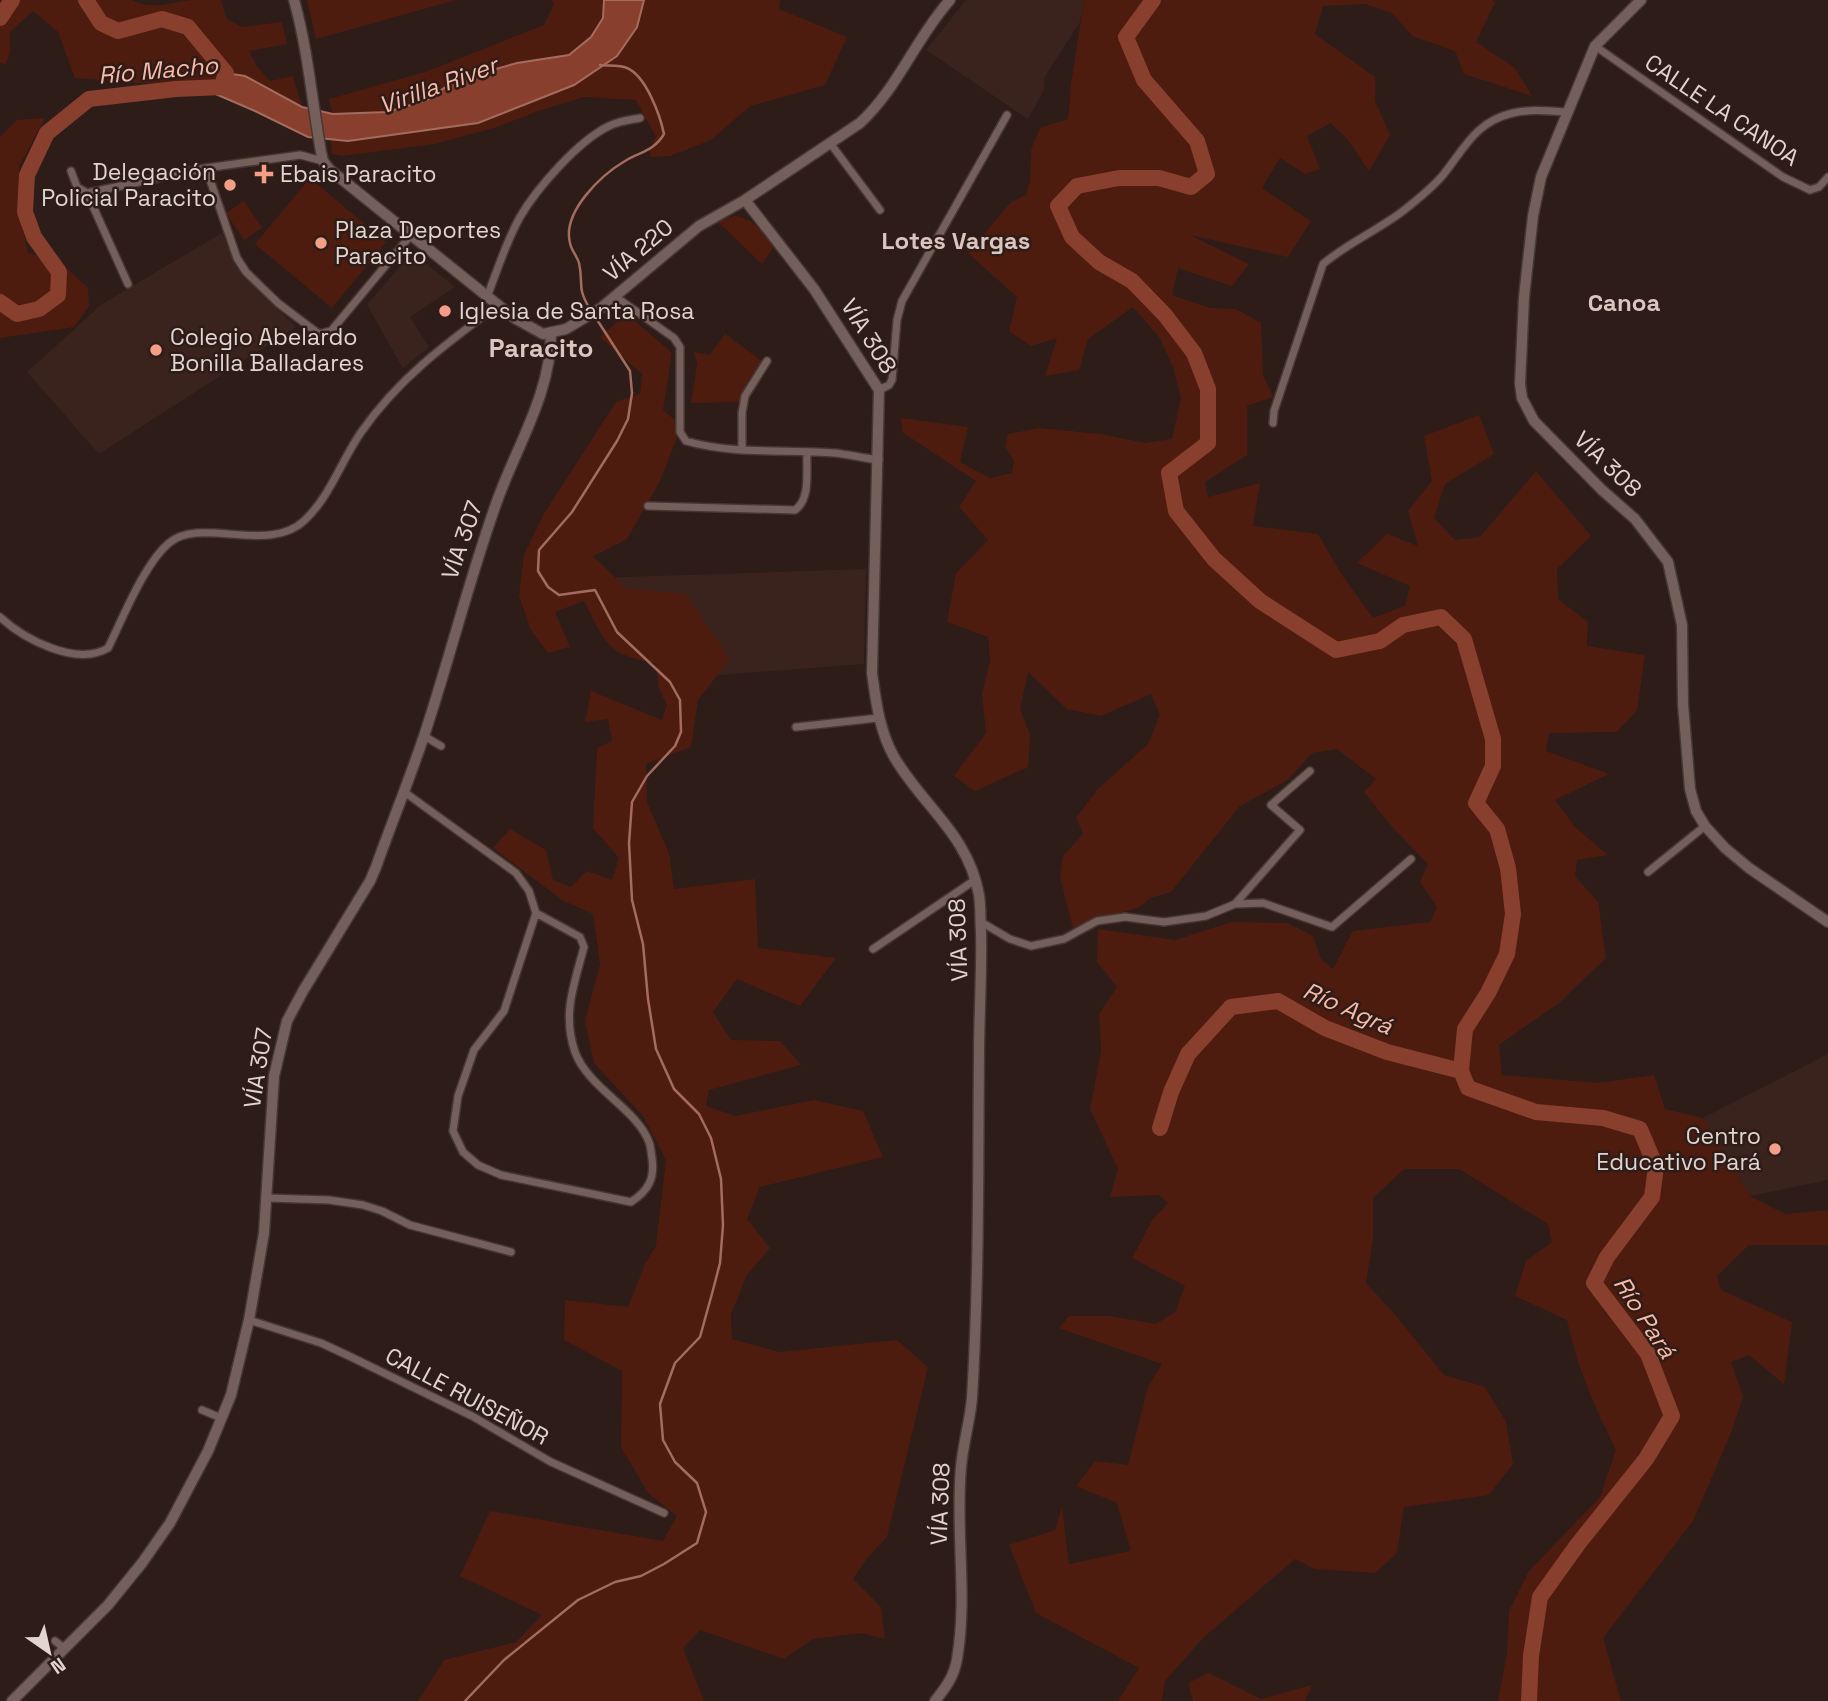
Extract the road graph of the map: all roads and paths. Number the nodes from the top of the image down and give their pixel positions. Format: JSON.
{"nodes":[{"id":1,"x":294,"y":0,"type":"edge"},
{"id":2,"x":950,"y":0,"type":"edge"},
{"id":3,"x":1641,"y":0,"type":"edge"},
{"id":4,"x":1595,"y":46,"type":"junction"},
{"id":5,"x":1566,"y":112,"type":"junction"},
{"id":6,"x":1007,"y":115,"type":"dead end"},
{"id":7,"x":640,"y":118,"type":"dead end"},
{"id":8,"x":830,"y":143,"type":"junction"},
{"id":9,"x":322,"y":156,"type":"junction"},
{"id":10,"x":206,"y":168,"type":"junction"},
{"id":11,"x":71,"y":171,"type":"dead end"},
{"id":12,"x":1828,"y":177,"type":"edge"},
{"id":13,"x":87,"y":193,"type":"junction"},
{"id":14,"x":745,"y":200,"type":"junction"},
{"id":15,"x":880,"y":210,"type":"dead end"},
{"id":16,"x":411,"y":234,"type":"junction"},
{"id":17,"x":128,"y":284,"type":"dead end"},
{"id":18,"x":487,"y":297,"type":"junction"},
{"id":19,"x":615,"y":297,"type":"junction"},
{"id":20,"x":498,"y":305,"type":"junction"},
{"id":21,"x":551,"y":334,"type":"junction"},
{"id":22,"x":768,"y":361,"type":"dead end"},
{"id":23,"x":879,"y":390,"type":"junction"},
{"id":24,"x":1273,"y":423,"type":"dead end"},
{"id":25,"x":742,"y":449,"type":"junction"},
{"id":26,"x":807,"y":453,"type":"junction"},
{"id":27,"x":879,"y":460,"type":"junction"},
{"id":28,"x":649,"y":506,"type":"dead end"},
{"id":29,"x":0,"y":617,"type":"edge"},
{"id":30,"x":878,"y":718,"type":"junction"},
{"id":31,"x":796,"y":727,"type":"dead end"},
{"id":32,"x":424,"y":736,"type":"junction"},
{"id":33,"x":441,"y":746,"type":"dead end"},
{"id":34,"x":1310,"y":771,"type":"dead end"},
{"id":35,"x":403,"y":791,"type":"junction"},
{"id":36,"x":1705,"y":826,"type":"junction"},
{"id":37,"x":1411,"y":859,"type":"dead end"},
{"id":38,"x":1648,"y":872,"type":"dead end"},
{"id":39,"x":975,"y":880,"type":"junction"},
{"id":40,"x":1235,"y":904,"type":"junction"},
{"id":41,"x":536,"y":913,"type":"junction"},
{"id":42,"x":981,"y":922,"type":"junction"},
{"id":43,"x":1828,"y":922,"type":"edge"},
{"id":44,"x":873,"y":949,"type":"dead end"},
{"id":45,"x":268,"y":1198,"type":"junction"},
{"id":46,"x":511,"y":1252,"type":"dead end"},
{"id":47,"x":249,"y":1321,"type":"junction"},
{"id":48,"x":202,"y":1410,"type":"dead end"},
{"id":49,"x":221,"y":1418,"type":"junction"},
{"id":50,"x":664,"y":1513,"type":"dead end"},
{"id":51,"x":12,"y":1701,"type":"edge"},
{"id":52,"x":935,"y":1701,"type":"edge"}],
"edges":[{"from":1,"to":9,"type":"street"},
{"from":2,"to":8,"type":"street","name":"VÍA 220"},
{"from":3,"to":4,"type":"street","name":"VÍA 308"},
{"from":4,"to":5,"type":"street","name":"VÍA 308"},
{"from":4,"to":12,"type":"street","name":"CALLE LA CANOA"},
{"from":5,"to":24,"type":"street"},
{"from":5,"to":36,"type":"street","name":"VÍA 308"},
{"from":6,"to":23,"type":"street"},
{"from":7,"to":18,"type":"street"},
{"from":8,"to":14,"type":"street","name":"VÍA 220"},
{"from":8,"to":15,"type":"street"},
{"from":9,"to":10,"type":"street"},
{"from":9,"to":16,"type":"street"},
{"from":10,"to":13,"type":"street"},
{"from":10,"to":16,"type":"street"},
{"from":11,"to":13,"type":"street"},
{"from":13,"to":17,"type":"street"},
{"from":14,"to":19,"type":"street","name":"VÍA 220"},
{"from":14,"to":23,"type":"street","name":"VÍA 308"},
{"from":16,"to":18,"type":"street"},
{"from":18,"to":20,"type":"street"},
{"from":19,"to":21,"type":"street","name":"VÍA 220"},
{"from":19,"to":25,"type":"street"},
{"from":20,"to":21,"type":"street"},
{"from":20,"to":29,"type":"street"},
{"from":21,"to":32,"type":"street","name":"VÍA 307"},
{"from":22,"to":25,"type":"street"},
{"from":23,"to":27,"type":"street","name":"VÍA 308"},
{"from":25,"to":26,"type":"street"},
{"from":26,"to":27,"type":"street"},
{"from":26,"to":28,"type":"street"},
{"from":27,"to":30,"type":"street","name":"VÍA 308"},
{"from":30,"to":31,"type":"street"},
{"from":30,"to":39,"type":"street","name":"VÍA 308"},
{"from":32,"to":33,"type":"street"},
{"from":32,"to":35,"type":"street","name":"VÍA 307"},
{"from":34,"to":40,"type":"street"},
{"from":35,"to":41,"type":"street"},
{"from":35,"to":45,"type":"street","name":"VÍA 307"},
{"from":36,"to":38,"type":"street"},
{"from":36,"to":43,"type":"street","name":"VÍA 308"},
{"from":37,"to":40,"type":"street"},
{"from":39,"to":42,"type":"street","name":"VÍA 308"},
{"from":39,"to":44,"type":"street"},
{"from":40,"to":42,"type":"street"},
{"from":41,"to":41,"type":"street"},
{"from":42,"to":52,"type":"street","name":"VÍA 308"},
{"from":45,"to":46,"type":"street"},
{"from":45,"to":47,"type":"street","name":"VÍA 307"},
{"from":47,"to":49,"type":"street","name":"VÍA 307"},
{"from":47,"to":50,"type":"street","name":"CALLE RUISEÑOR"},
{"from":48,"to":49,"type":"street"},
{"from":49,"to":51,"type":"street","name":"VÍA 307"}]}
